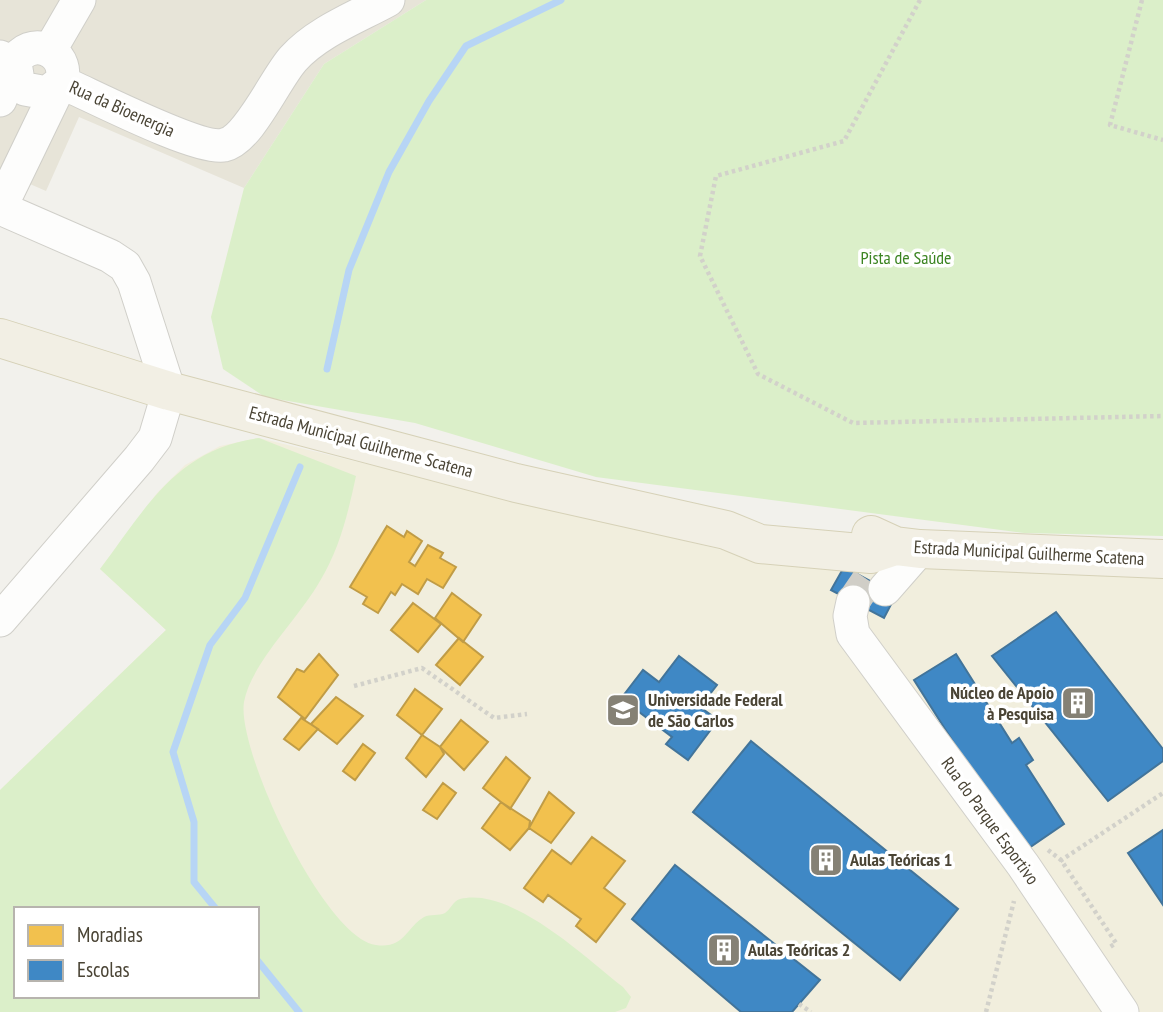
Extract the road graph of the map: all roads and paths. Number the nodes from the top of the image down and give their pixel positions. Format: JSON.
{"nodes":[{"id":1,"x":79,"y":0,"type":"edge"},
{"id":2,"x":388,"y":0,"type":"edge"},
{"id":3,"x":920,"y":0,"type":"edge"},
{"id":4,"x":1142,"y":0,"type":"edge"},
{"id":5,"x":50,"y":50,"type":"junction"},
{"id":6,"x":7,"y":60,"type":"edge"},
{"id":7,"x":61,"y":82,"type":"junction"},
{"id":8,"x":0,"y":100,"type":"edge"},
{"id":9,"x":1163,"y":140,"type":"edge"},
{"id":10,"x":0,"y":208,"type":"edge"},
{"id":11,"x":0,"y":338,"type":"edge"},
{"id":12,"x":169,"y":391,"type":"junction"},
{"id":13,"x":1163,"y":416,"type":"edge"},
{"id":14,"x":907,"y":548,"type":"junction"},
{"id":15,"x":1163,"y":559,"type":"edge"},
{"id":16,"x":0,"y":620,"type":"edge"},
{"id":17,"x":354,"y":686,"type":"dead end"},
{"id":18,"x":527,"y":714,"type":"dead end"},
{"id":19,"x":1163,"y":793,"type":"edge"},
{"id":20,"x":1028,"y":872,"type":"junction"},
{"id":21,"x":799,"y":1004,"type":"dead end"},
{"id":22,"x":811,"y":1012,"type":"edge"},
{"id":23,"x":985,"y":1012,"type":"edge"},
{"id":24,"x":1122,"y":1012,"type":"edge"}],
"edges":[{"from":1,"to":5,"type":"street"},
{"from":2,"to":7,"type":"street","name":"Rua da Bioenergia"},
{"from":3,"to":13,"type":"path"},
{"from":4,"to":9,"type":"path"},
{"from":5,"to":6,"type":"street"},
{"from":5,"to":7,"type":"street"},
{"from":6,"to":7,"type":"street","name":"Rua da Bioenergia"},
{"from":6,"to":8,"type":"street"},
{"from":7,"to":10,"type":"street"},
{"from":10,"to":12,"type":"street"},
{"from":11,"to":12,"type":"main road","name":"Estrada Municipal Guilherme Scatena"},
{"from":12,"to":14,"type":"main road","name":"Estrada Municipal Guilherme Scatena"},
{"from":12,"to":16,"type":"street"},
{"from":14,"to":15,"type":"main road","name":"Estrada Municipal Guilherme Scatena"},
{"from":14,"to":20,"type":"street","name":"Rua do Parque Esportivo"},
{"from":17,"to":18,"type":"path"},
{"from":19,"to":20,"type":"path"},
{"from":20,"to":23,"type":"path"},
{"from":20,"to":24,"type":"street","name":"Rua do Parque Esportivo"},
{"from":21,"to":22,"type":"path"}]}
